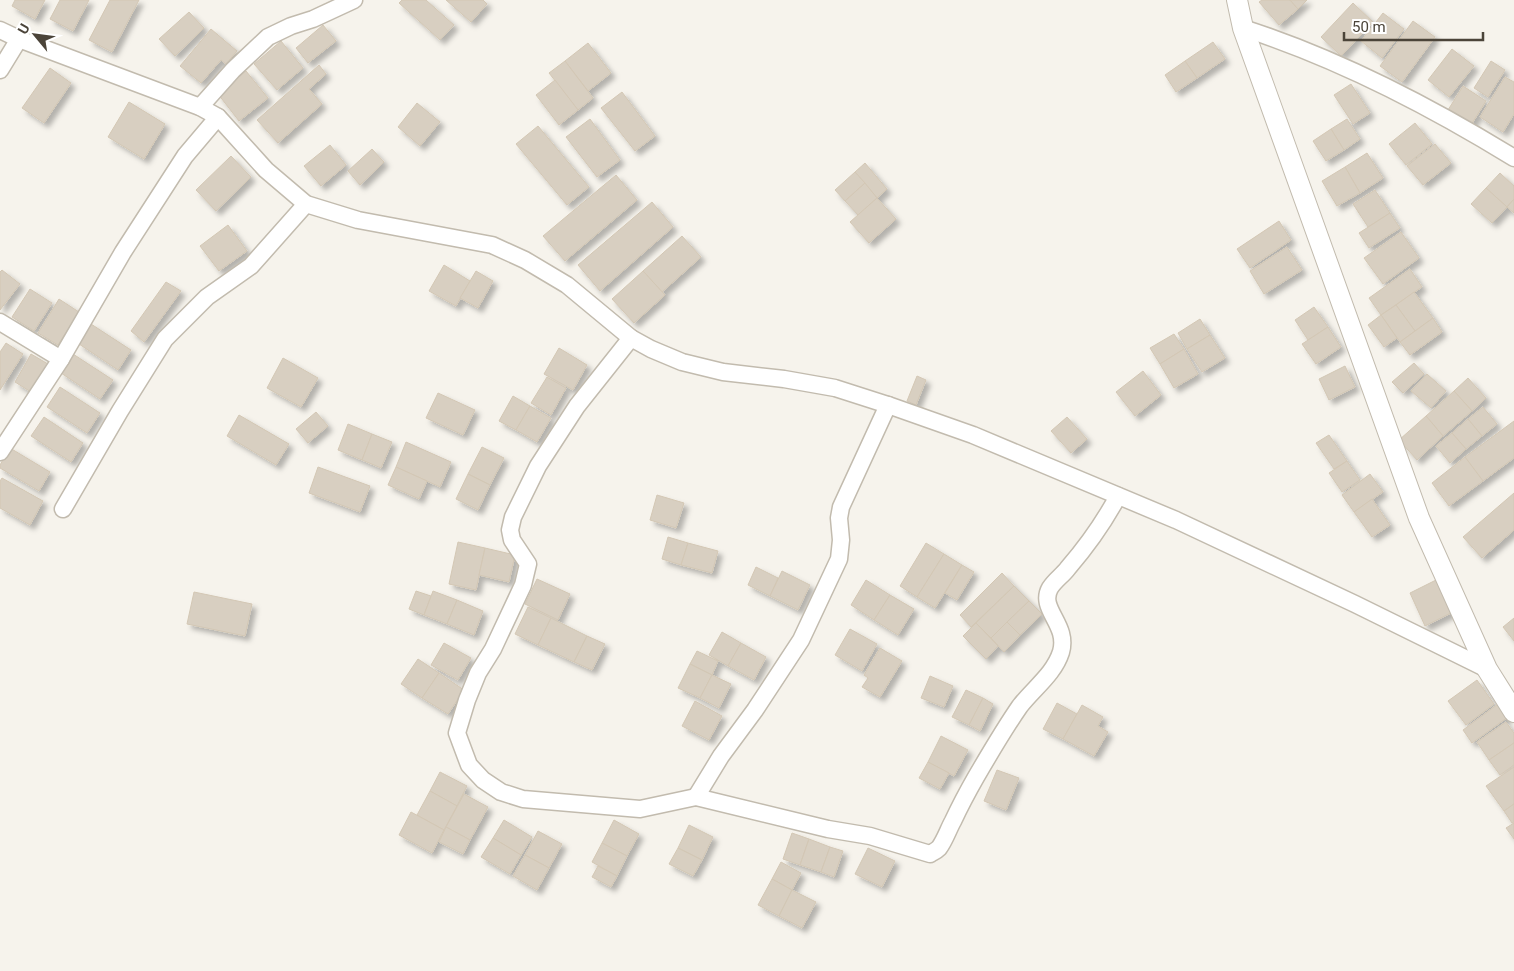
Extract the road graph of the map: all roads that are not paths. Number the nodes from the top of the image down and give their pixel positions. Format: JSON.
{"nodes":[{"id":1,"x":354,"y":0,"type":"edge"},
{"id":2,"x":1237,"y":0,"type":"edge"},
{"id":3,"x":1243,"y":28,"type":"junction"},
{"id":4,"x":0,"y":30,"type":"edge"},
{"id":5,"x":18,"y":39,"type":"junction"},
{"id":6,"x":0,"y":70,"type":"edge"},
{"id":7,"x":200,"y":107,"type":"junction"},
{"id":8,"x":218,"y":117,"type":"junction"},
{"id":9,"x":1514,"y":158,"type":"edge"},
{"id":10,"x":306,"y":204,"type":"junction"},
{"id":11,"x":0,"y":322,"type":"edge"},
{"id":12,"x":631,"y":338,"type":"junction"},
{"id":13,"x":61,"y":359,"type":"junction"},
{"id":14,"x":888,"y":404,"type":"junction"},
{"id":15,"x":0,"y":452,"type":"edge"},
{"id":16,"x":1118,"y":496,"type":"junction"},
{"id":17,"x":63,"y":509,"type":"dead end"},
{"id":18,"x":1487,"y":668,"type":"junction"},
{"id":19,"x":1514,"y":712,"type":"edge"},
{"id":20,"x":696,"y":797,"type":"junction"}],
"edges":[{"from":1,"to":7,"type":"street"},
{"from":2,"to":3,"type":"street"},
{"from":3,"to":9,"type":"street"},
{"from":3,"to":18,"type":"street"},
{"from":4,"to":5,"type":"street"},
{"from":5,"to":6,"type":"street"},
{"from":5,"to":7,"type":"street"},
{"from":7,"to":8,"type":"street"},
{"from":8,"to":10,"type":"street"},
{"from":8,"to":13,"type":"street"},
{"from":10,"to":12,"type":"street"},
{"from":10,"to":17,"type":"street"},
{"from":11,"to":13,"type":"street"},
{"from":12,"to":14,"type":"street"},
{"from":12,"to":20,"type":"street"},
{"from":13,"to":15,"type":"street"},
{"from":14,"to":16,"type":"street"},
{"from":14,"to":20,"type":"street"},
{"from":16,"to":18,"type":"street"},
{"from":16,"to":20,"type":"street"},
{"from":18,"to":19,"type":"street"}]}
